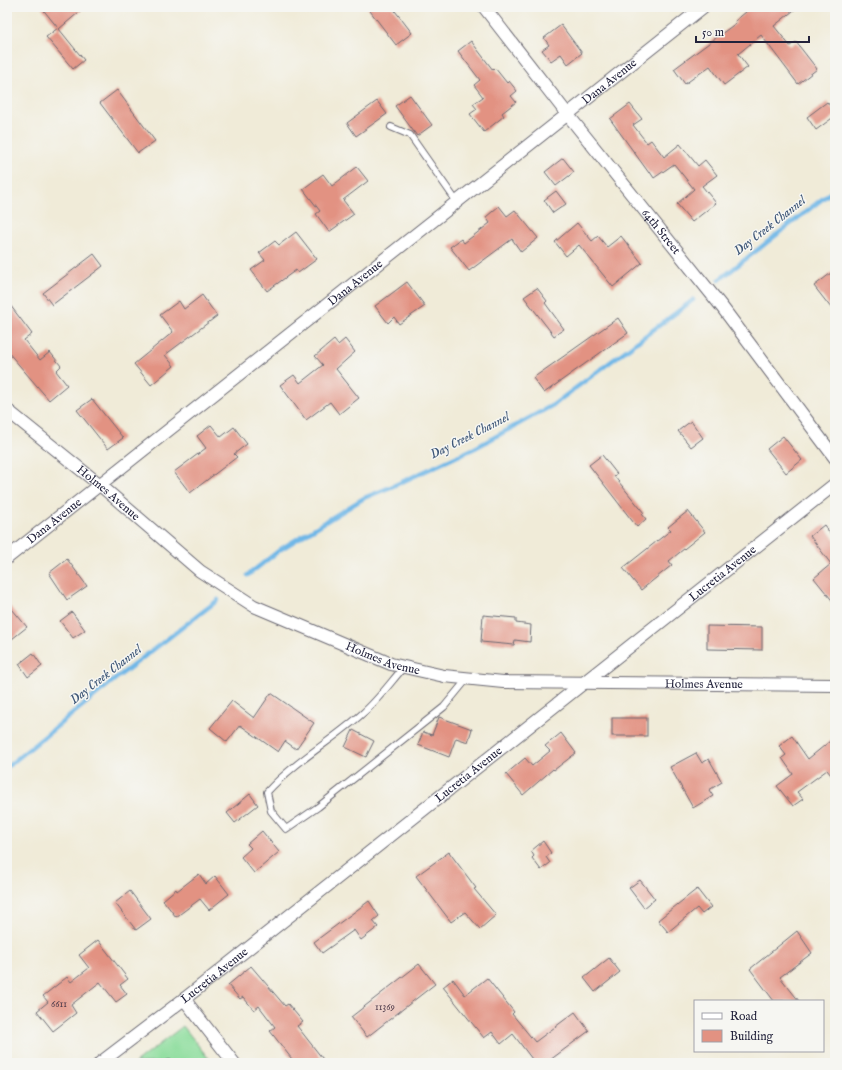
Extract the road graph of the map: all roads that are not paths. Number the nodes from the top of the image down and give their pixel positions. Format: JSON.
{"nodes":[{"id":1,"x":484,"y":7,"type":"edge"},
{"id":2,"x":702,"y":7,"type":"edge"},
{"id":3,"x":568,"y":115,"type":"junction"},
{"id":4,"x":391,"y":127,"type":"dead end"},
{"id":5,"x":457,"y":202,"type":"junction"},
{"id":6,"x":7,"y":410,"type":"edge"},
{"id":7,"x":835,"y":458,"type":"edge"},
{"id":8,"x":835,"y":484,"type":"edge"},
{"id":9,"x":100,"y":485,"type":"junction"},
{"id":10,"x":7,"y":558,"type":"edge"},
{"id":11,"x":404,"y":667,"type":"junction"},
{"id":12,"x":467,"y":679,"type":"junction"},
{"id":13,"x":582,"y":684,"type":"junction"},
{"id":14,"x":835,"y":685,"type":"edge"},
{"id":15,"x":184,"y":999,"type":"junction"},
{"id":16,"x":100,"y":1063,"type":"edge"},
{"id":17,"x":169,"y":1063,"type":"edge"},
{"id":18,"x":173,"y":1063,"type":"edge"},
{"id":19,"x":234,"y":1063,"type":"edge"}],
"edges":[{"from":1,"to":3,"type":"street","name":"64th Street"},
{"from":2,"to":3,"type":"street","name":"Dana Avenue"},
{"from":3,"to":5,"type":"street","name":"Dana Avenue"},
{"from":3,"to":7,"type":"street","name":"64th Street"},
{"from":4,"to":5,"type":"lane"},
{"from":5,"to":9,"type":"street","name":"Dana Avenue"},
{"from":6,"to":9,"type":"street","name":"Holmes Avenue"},
{"from":8,"to":13,"type":"street","name":"Lucretia Avenue"},
{"from":9,"to":10,"type":"street","name":"Dana Avenue"},
{"from":9,"to":11,"type":"street","name":"Holmes Avenue"},
{"from":11,"to":12,"type":"street","name":"Holmes Avenue"},
{"from":11,"to":12,"type":"lane"},
{"from":12,"to":13,"type":"street","name":"Holmes Avenue"},
{"from":13,"to":14,"type":"street","name":"Holmes Avenue"},
{"from":13,"to":15,"type":"street","name":"Lucretia Avenue"},
{"from":15,"to":16,"type":"street","name":"Lucretia Avenue"},
{"from":15,"to":19,"type":"street"},
{"from":17,"to":18,"type":"lane"}]}
